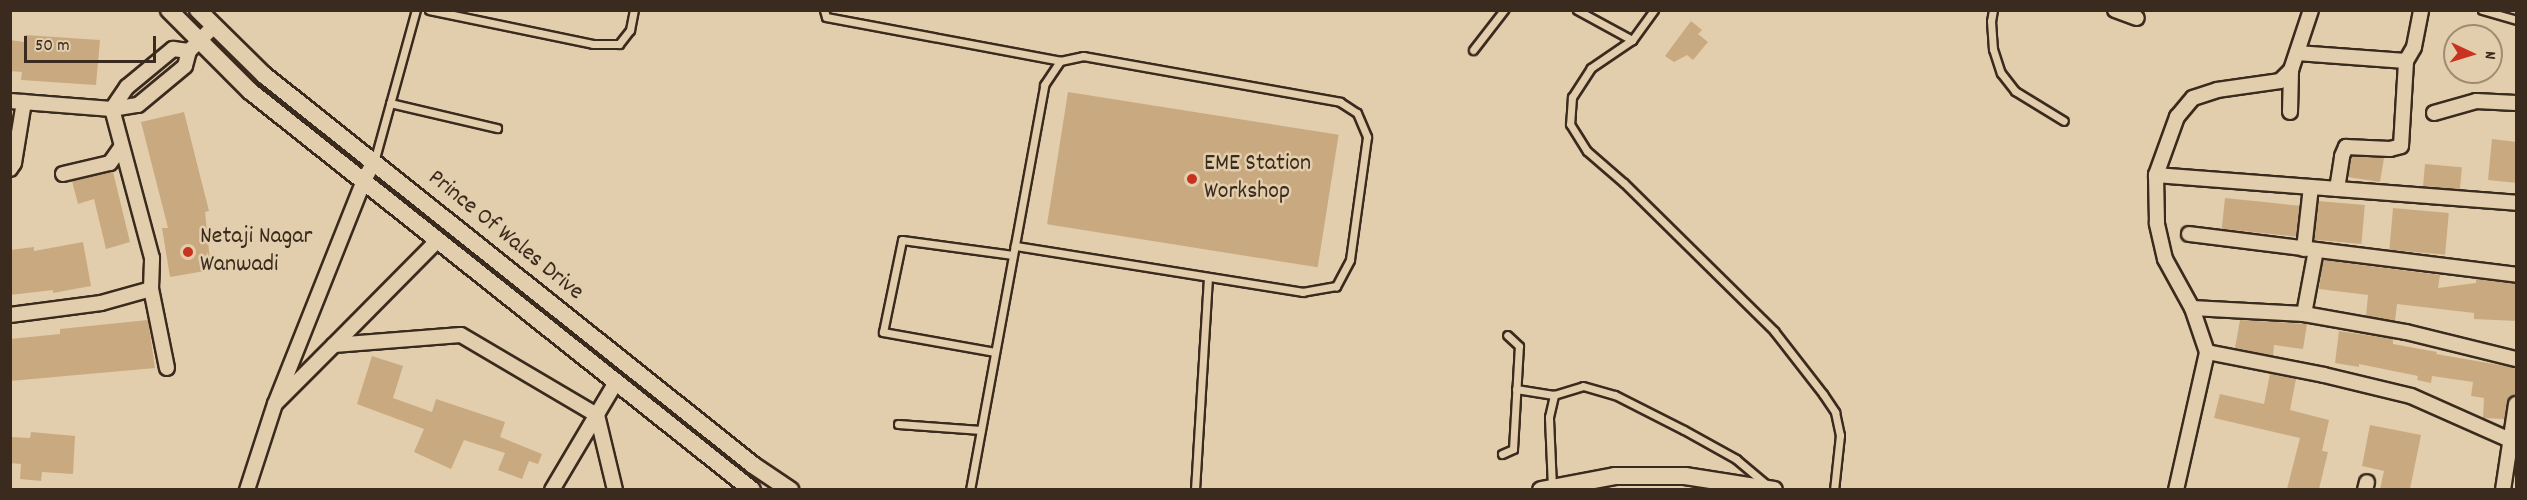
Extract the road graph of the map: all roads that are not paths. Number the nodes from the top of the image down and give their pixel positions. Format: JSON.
{"nodes":[{"id":1,"x":169,"y":10,"type":"edge"},
{"id":2,"x":198,"y":10,"type":"edge"},
{"id":3,"x":416,"y":10,"type":"edge"},
{"id":4,"x":429,"y":10,"type":"edge"},
{"id":5,"x":634,"y":10,"type":"edge"},
{"id":6,"x":824,"y":10,"type":"edge"},
{"id":7,"x":1504,"y":10,"type":"edge"},
{"id":8,"x":1577,"y":10,"type":"edge"},
{"id":9,"x":1654,"y":10,"type":"edge"},
{"id":10,"x":1993,"y":10,"type":"edge"},
{"id":11,"x":2115,"y":10,"type":"edge"},
{"id":12,"x":2311,"y":10,"type":"edge"},
{"id":13,"x":2421,"y":10,"type":"edge"},
{"id":14,"x":2482,"y":10,"type":"edge"},
{"id":15,"x":2137,"y":18,"type":"dead end"},
{"id":16,"x":2517,"y":20,"type":"edge"},
{"id":17,"x":214,"y":26,"type":"junction"},
{"id":18,"x":1632,"y":40,"type":"junction"},
{"id":19,"x":194,"y":45,"type":"junction"},
{"id":20,"x":1473,"y":50,"type":"dead end"},
{"id":21,"x":2297,"y":53,"type":"junction"},
{"id":22,"x":1060,"y":61,"type":"junction"},
{"id":23,"x":2406,"y":62,"type":"junction"},
{"id":24,"x":2291,"y":70,"type":"junction"},
{"id":25,"x":17,"y":101,"type":"edge"},
{"id":26,"x":390,"y":103,"type":"junction"},
{"id":27,"x":2517,"y":103,"type":"edge"},
{"id":28,"x":112,"y":109,"type":"junction"},
{"id":29,"x":2290,"y":112,"type":"dead end"},
{"id":30,"x":2434,"y":113,"type":"dead end"},
{"id":31,"x":2064,"y":121,"type":"dead end"},
{"id":32,"x":497,"y":128,"type":"dead end"},
{"id":33,"x":121,"y":147,"type":"junction"},
{"id":34,"x":374,"y":162,"type":"junction"},
{"id":35,"x":10,"y":169,"type":"edge"},
{"id":36,"x":63,"y":174,"type":"dead end"},
{"id":37,"x":2156,"y":175,"type":"junction"},
{"id":38,"x":363,"y":180,"type":"junction"},
{"id":39,"x":2311,"y":187,"type":"junction"},
{"id":40,"x":2337,"y":189,"type":"junction"},
{"id":41,"x":2517,"y":202,"type":"edge"},
{"id":42,"x":2189,"y":234,"type":"dead end"},
{"id":43,"x":438,"y":240,"type":"junction"},
{"id":44,"x":1015,"y":246,"type":"junction"},
{"id":45,"x":2310,"y":250,"type":"junction"},
{"id":46,"x":1013,"y":255,"type":"junction"},
{"id":47,"x":2517,"y":275,"type":"edge"},
{"id":48,"x":1208,"y":277,"type":"junction"},
{"id":49,"x":151,"y":289,"type":"junction"},
{"id":50,"x":2192,"y":308,"type":"junction"},
{"id":51,"x":2304,"y":314,"type":"junction"},
{"id":52,"x":10,"y":315,"type":"edge"},
{"id":53,"x":1507,"y":335,"type":"dead end"},
{"id":54,"x":334,"y":345,"type":"junction"},
{"id":55,"x":996,"y":352,"type":"junction"},
{"id":56,"x":2207,"y":352,"type":"junction"},
{"id":57,"x":2517,"y":359,"type":"edge"},
{"id":58,"x":168,"y":368,"type":"dead end"},
{"id":59,"x":616,"y":382,"type":"junction"},
{"id":60,"x":1516,"y":389,"type":"junction"},
{"id":61,"x":1554,"y":395,"type":"junction"},
{"id":62,"x":275,"y":404,"type":"junction"},
{"id":63,"x":2517,"y":404,"type":"edge"},
{"id":64,"x":597,"y":415,"type":"junction"},
{"id":65,"x":898,"y":424,"type":"dead end"},
{"id":66,"x":981,"y":430,"type":"junction"},
{"id":67,"x":2513,"y":441,"type":"edge"},
{"id":68,"x":1502,"y":454,"type":"dead end"},
{"id":69,"x":1547,"y":488,"type":"edge"},
{"id":70,"x":247,"y":489,"type":"edge"},
{"id":71,"x":552,"y":489,"type":"edge"},
{"id":72,"x":615,"y":489,"type":"edge"},
{"id":73,"x":752,"y":489,"type":"edge"},
{"id":74,"x":790,"y":489,"type":"edge"},
{"id":75,"x":970,"y":489,"type":"edge"},
{"id":76,"x":1195,"y":489,"type":"edge"},
{"id":77,"x":1772,"y":489,"type":"edge"},
{"id":78,"x":1834,"y":489,"type":"edge"},
{"id":79,"x":2176,"y":489,"type":"edge"},
{"id":80,"x":2503,"y":489,"type":"edge"}],
"edges":[{"from":1,"to":19,"type":"street","name":"Prince Of Wales Drive"},
{"from":2,"to":17,"type":"street","name":"Prince Of Wales Drive"},
{"from":3,"to":26,"type":"lane"},
{"from":4,"to":5,"type":"lane"},
{"from":6,"to":22,"type":"lane"},
{"from":7,"to":20,"type":"lane"},
{"from":8,"to":18,"type":"lane"},
{"from":9,"to":18,"type":"lane"},
{"from":10,"to":31,"type":"lane"},
{"from":11,"to":15,"type":"street"},
{"from":12,"to":21,"type":"street"},
{"from":13,"to":23,"type":"street"},
{"from":14,"to":16,"type":"lane"},
{"from":17,"to":19,"type":"street"},
{"from":17,"to":34,"type":"street","name":"Prince Of Wales Drive"},
{"from":18,"to":78,"type":"lane"},
{"from":19,"to":28,"type":"street"},
{"from":19,"to":28,"type":"street"},
{"from":19,"to":38,"type":"street","name":"Prince Of Wales Drive"},
{"from":21,"to":23,"type":"street"},
{"from":21,"to":24,"type":"street"},
{"from":22,"to":44,"type":"lane"},
{"from":22,"to":48,"type":"lane"},
{"from":23,"to":40,"type":"street"},
{"from":24,"to":29,"type":"street"},
{"from":24,"to":37,"type":"street"},
{"from":25,"to":28,"type":"street"},
{"from":25,"to":35,"type":"street"},
{"from":26,"to":32,"type":"lane"},
{"from":26,"to":34,"type":"lane"},
{"from":27,"to":30,"type":"street"},
{"from":28,"to":33,"type":"street"},
{"from":33,"to":36,"type":"street"},
{"from":33,"to":49,"type":"street"},
{"from":34,"to":38,"type":"street"},
{"from":34,"to":74,"type":"street","name":"Prince Of Wales Drive"},
{"from":37,"to":39,"type":"street"},
{"from":37,"to":50,"type":"street"},
{"from":38,"to":43,"type":"street","name":"Prince Of Wales Drive"},
{"from":38,"to":62,"type":"street"},
{"from":39,"to":40,"type":"street"},
{"from":39,"to":45,"type":"street"},
{"from":40,"to":41,"type":"street"},
{"from":42,"to":45,"type":"street"},
{"from":43,"to":54,"type":"street"},
{"from":43,"to":59,"type":"street","name":"Prince Of Wales Drive"},
{"from":44,"to":46,"type":"lane"},
{"from":44,"to":48,"type":"lane"},
{"from":45,"to":47,"type":"street"},
{"from":45,"to":51,"type":"street"},
{"from":46,"to":55,"type":"lane"},
{"from":46,"to":55,"type":"lane"},
{"from":48,"to":76,"type":"lane"},
{"from":49,"to":52,"type":"street"},
{"from":49,"to":58,"type":"street"},
{"from":50,"to":51,"type":"street"},
{"from":50,"to":56,"type":"street"},
{"from":51,"to":57,"type":"street"},
{"from":53,"to":60,"type":"lane"},
{"from":54,"to":62,"type":"street"},
{"from":54,"to":64,"type":"street"},
{"from":55,"to":66,"type":"lane"},
{"from":56,"to":67,"type":"street"},
{"from":56,"to":79,"type":"street"},
{"from":59,"to":64,"type":"street"},
{"from":59,"to":73,"type":"street","name":"Prince Of Wales Drive"},
{"from":60,"to":61,"type":"lane"},
{"from":60,"to":68,"type":"lane"},
{"from":61,"to":69,"type":"lane"},
{"from":61,"to":77,"type":"lane"},
{"from":62,"to":70,"type":"street"},
{"from":63,"to":67,"type":"street"},
{"from":64,"to":71,"type":"street"},
{"from":64,"to":72,"type":"street"},
{"from":65,"to":66,"type":"lane"},
{"from":66,"to":75,"type":"lane"},
{"from":67,"to":80,"type":"street"},
{"from":69,"to":77,"type":"street"}]}
